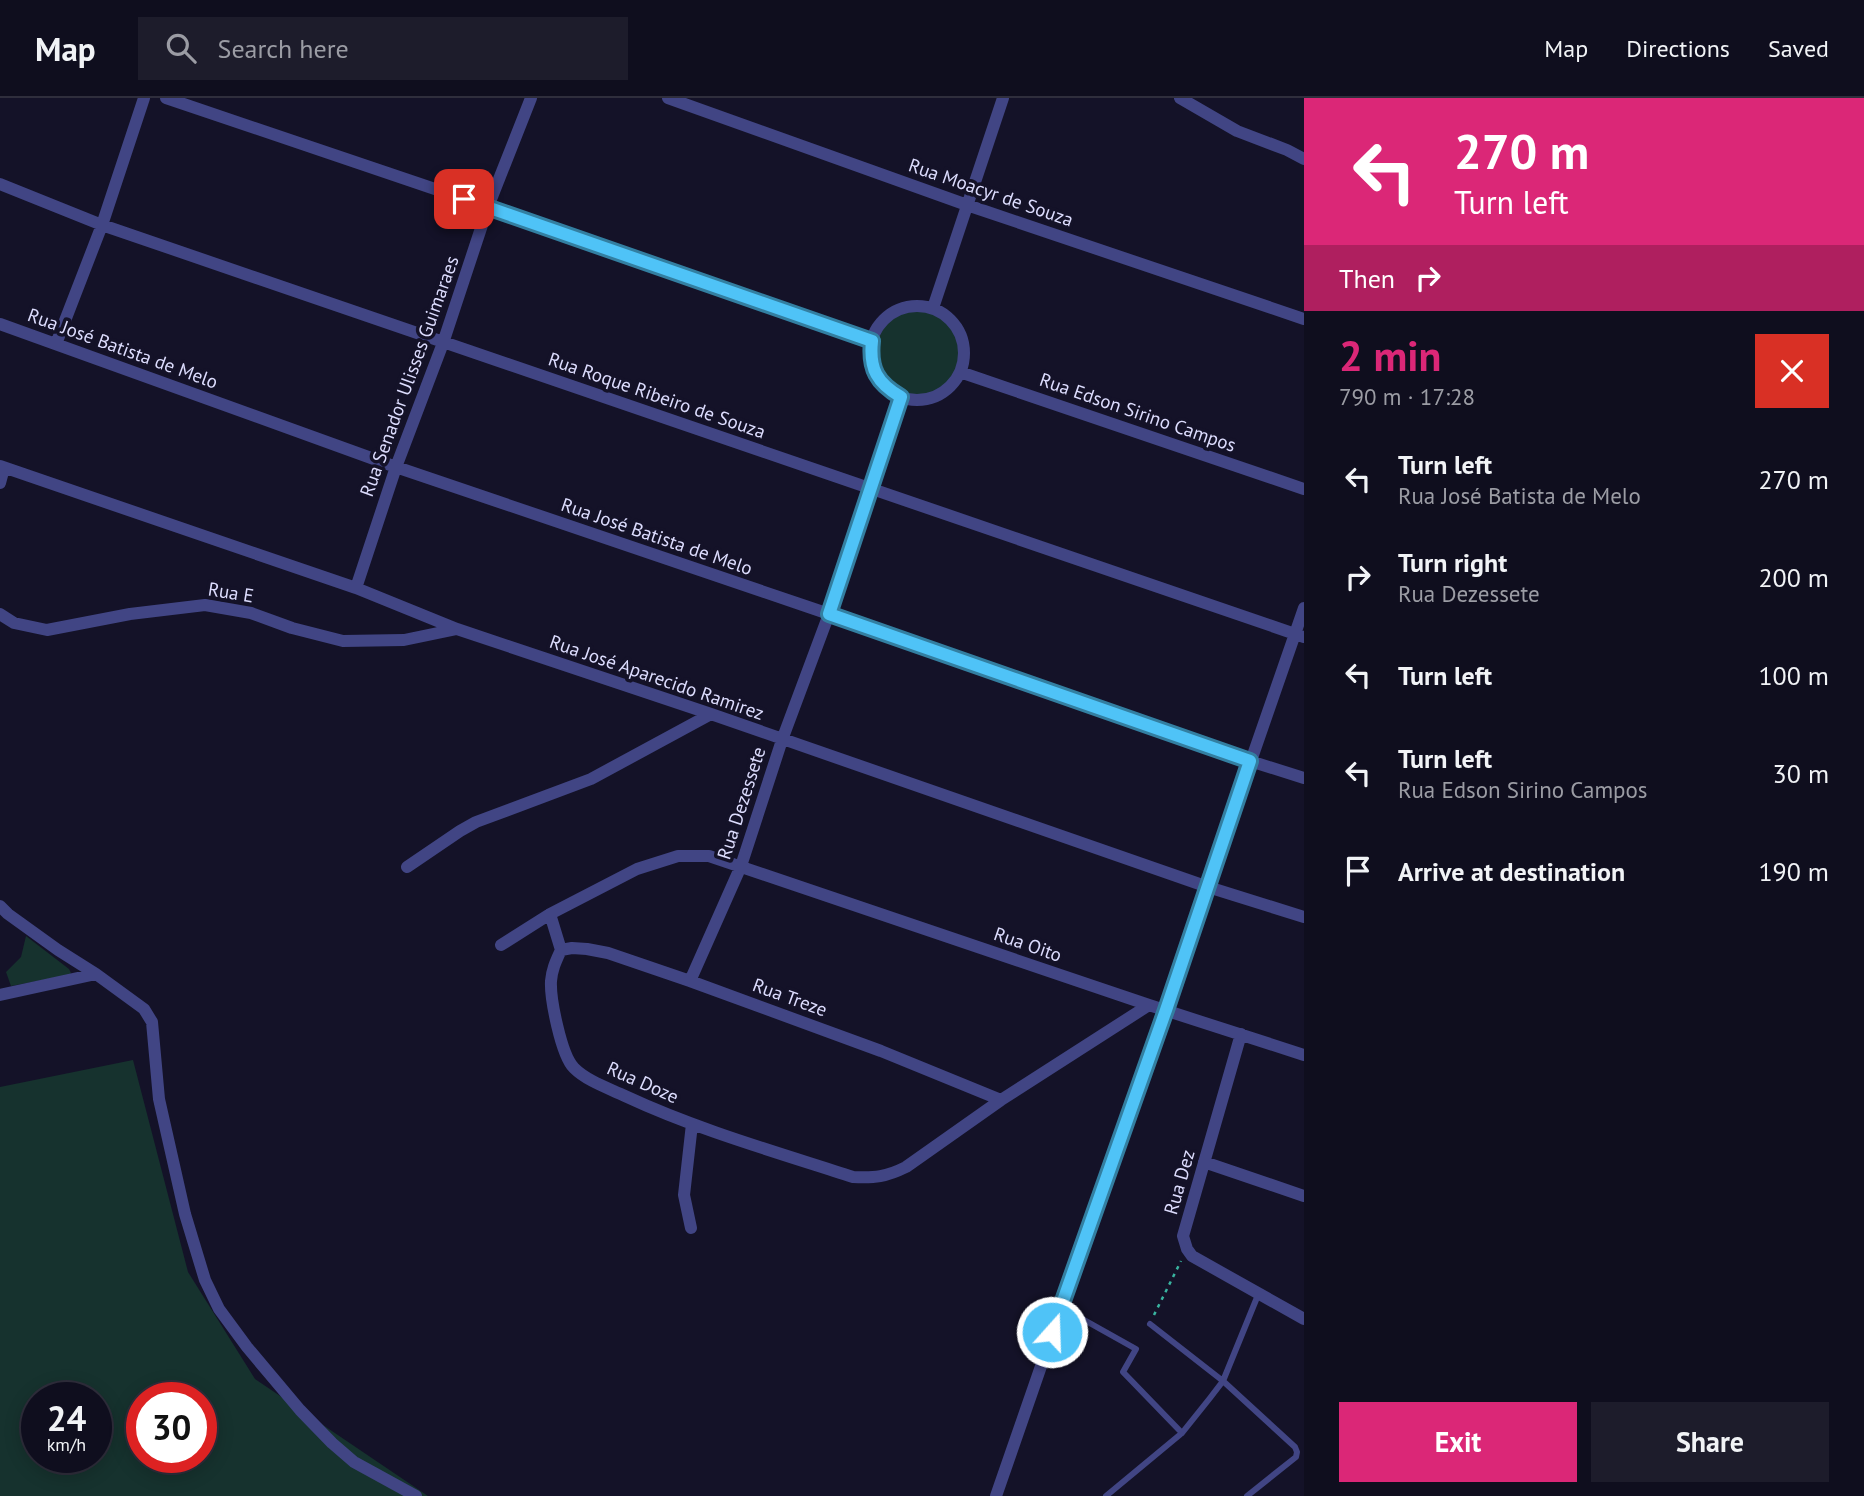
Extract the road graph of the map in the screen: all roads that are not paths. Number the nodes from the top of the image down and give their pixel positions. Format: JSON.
{"nodes":[{"id":1,"x":144,"y":98,"type":"edge"},
{"id":2,"x":166,"y":98,"type":"edge"},
{"id":3,"x":531,"y":98,"type":"edge"},
{"id":4,"x":668,"y":98,"type":"edge"},
{"id":5,"x":1003,"y":98,"type":"edge"},
{"id":6,"x":1180,"y":98,"type":"edge"},
{"id":7,"x":1304,"y":159,"type":"edge"},
{"id":8,"x":0,"y":184,"type":"edge"},
{"id":9,"x":967,"y":205,"type":"junction"},
{"id":10,"x":488,"y":207,"type":"junction"},
{"id":11,"x":102,"y":225,"type":"junction"},
{"id":12,"x":933,"y":309,"type":"junction"},
{"id":13,"x":1304,"y":319,"type":"edge"},
{"id":14,"x":0,"y":324,"type":"edge"},
{"id":15,"x":872,"y":341,"type":"junction"},
{"id":16,"x":443,"y":343,"type":"junction"},
{"id":17,"x":56,"y":344,"type":"junction"},
{"id":18,"x":960,"y":372,"type":"junction"},
{"id":19,"x":901,"y":397,"type":"junction"},
{"id":20,"x":2,"y":467,"type":"edge"},
{"id":21,"x":396,"y":467,"type":"junction"},
{"id":22,"x":0,"y":483,"type":"edge"},
{"id":23,"x":872,"y":488,"type":"junction"},
{"id":24,"x":1304,"y":489,"type":"edge"},
{"id":25,"x":356,"y":588,"type":"junction"},
{"id":26,"x":1304,"y":608,"type":"edge"},
{"id":27,"x":0,"y":614,"type":"edge"},
{"id":28,"x":829,"y":614,"type":"junction"},
{"id":29,"x":457,"y":629,"type":"junction"},
{"id":30,"x":1300,"y":636,"type":"edge"},
{"id":31,"x":712,"y":715,"type":"junction"},
{"id":32,"x":782,"y":740,"type":"junction"},
{"id":33,"x":1250,"y":761,"type":"junction"},
{"id":34,"x":1304,"y":778,"type":"edge"},
{"id":35,"x":741,"y":866,"type":"junction"},
{"id":36,"x":407,"y":867,"type":"dead end"},
{"id":37,"x":1208,"y":887,"type":"junction"},
{"id":38,"x":0,"y":906,"type":"edge"},
{"id":39,"x":550,"y":914,"type":"junction"},
{"id":40,"x":1304,"y":917,"type":"edge"},
{"id":41,"x":501,"y":945,"type":"dead end"},
{"id":42,"x":561,"y":950,"type":"junction"},
{"id":43,"x":96,"y":974,"type":"junction"},
{"id":44,"x":690,"y":981,"type":"junction"},
{"id":45,"x":0,"y":995,"type":"edge"},
{"id":46,"x":1149,"y":1005,"type":"junction"},
{"id":47,"x":1166,"y":1010,"type":"junction"},
{"id":48,"x":1241,"y":1034,"type":"junction"},
{"id":49,"x":1304,"y":1055,"type":"edge"},
{"id":50,"x":1001,"y":1100,"type":"junction"},
{"id":51,"x":692,"y":1124,"type":"junction"},
{"id":52,"x":1205,"y":1162,"type":"junction"},
{"id":53,"x":1304,"y":1196,"type":"edge"},
{"id":54,"x":691,"y":1228,"type":"dead end"},
{"id":55,"x":1258,"y":1295,"type":"junction"},
{"id":56,"x":1061,"y":1307,"type":"junction"},
{"id":57,"x":1304,"y":1319,"type":"edge"},
{"id":58,"x":1150,"y":1325,"type":"road end"},
{"id":59,"x":1223,"y":1381,"type":"junction"},
{"id":60,"x":1182,"y":1433,"type":"junction"},
{"id":61,"x":416,"y":1496,"type":"edge"},
{"id":62,"x":996,"y":1496,"type":"edge"},
{"id":63,"x":1106,"y":1496,"type":"edge"},
{"id":64,"x":1247,"y":1496,"type":"edge"}],
"edges":[{"from":1,"to":11,"type":"street"},
{"from":2,"to":10,"type":"street"},
{"from":3,"to":10,"type":"street","name":"Rua Senador Ulisses Guimaraes"},
{"from":4,"to":9,"type":"street","name":"Rua Moacyr de Souza"},
{"from":5,"to":9,"type":"street"},
{"from":6,"to":7,"type":"street"},
{"from":8,"to":11,"type":"street","name":"Rua Roque Ribeiro de Souza"},
{"from":9,"to":12,"type":"street"},
{"from":9,"to":13,"type":"street","name":"Rua Moacyr de Souza"},
{"from":10,"to":15,"type":"street"},
{"from":10,"to":16,"type":"street","name":"Rua Senador Ulisses Guimaraes"},
{"from":11,"to":16,"type":"street","name":"Rua Roque Ribeiro de Souza"},
{"from":11,"to":17,"type":"street"},
{"from":12,"to":15,"type":"street"},
{"from":12,"to":18,"type":"street"},
{"from":14,"to":17,"type":"street","name":"Rua José Batista de Melo"},
{"from":15,"to":19,"type":"street"},
{"from":16,"to":21,"type":"street","name":"Rua Senador Ulisses Guimaraes"},
{"from":16,"to":23,"type":"street","name":"Rua Roque Ribeiro de Souza"},
{"from":17,"to":21,"type":"street","name":"Rua José Batista de Melo"},
{"from":18,"to":19,"type":"street"},
{"from":18,"to":24,"type":"street","name":"Rua Edson Sirino Campos"},
{"from":19,"to":23,"type":"street","name":"Rua Dezessete"},
{"from":20,"to":22,"type":"street"},
{"from":20,"to":25,"type":"street","name":"Rua José Aparecido Ramirez"},
{"from":21,"to":25,"type":"street","name":"Rua Senador Ulisses Guimaraes"},
{"from":21,"to":28,"type":"street","name":"Rua José Batista de Melo"},
{"from":23,"to":28,"type":"street","name":"Rua Dezessete"},
{"from":23,"to":30,"type":"street","name":"Rua Roque Ribeiro de Souza"},
{"from":25,"to":29,"type":"street","name":"Rua José Aparecido Ramirez"},
{"from":26,"to":30,"type":"street"},
{"from":27,"to":29,"type":"street","name":"Rua E"},
{"from":28,"to":32,"type":"street","name":"Rua Dezessete"},
{"from":28,"to":33,"type":"street","name":"Rua José Batista de Melo"},
{"from":29,"to":31,"type":"street","name":"Rua José Aparecido Ramirez"},
{"from":30,"to":33,"type":"street"},
{"from":31,"to":32,"type":"street","name":"Rua José Aparecido Ramirez"},
{"from":31,"to":36,"type":"street"},
{"from":32,"to":35,"type":"street","name":"Rua Dezessete"},
{"from":32,"to":37,"type":"street","name":"Rua José Aparecido Ramirez"},
{"from":33,"to":34,"type":"street","name":"Rua José Batista de Melo"},
{"from":33,"to":37,"type":"street"},
{"from":35,"to":39,"type":"street","name":"Rua Oito"},
{"from":35,"to":44,"type":"street","name":"Rua Dezessete"},
{"from":35,"to":46,"type":"street","name":"Rua Oito"},
{"from":37,"to":40,"type":"street","name":"Rua José Aparecido Ramirez"},
{"from":37,"to":47,"type":"street"},
{"from":38,"to":43,"type":"street"},
{"from":39,"to":41,"type":"street","name":"Rua Oito"},
{"from":39,"to":42,"type":"street"},
{"from":42,"to":44,"type":"street","name":"Rua Treze"},
{"from":42,"to":51,"type":"street","name":"Rua Doze"},
{"from":43,"to":45,"type":"street"},
{"from":43,"to":61,"type":"street"},
{"from":44,"to":50,"type":"street","name":"Rua Treze"},
{"from":46,"to":47,"type":"street","name":"Rua Oito"},
{"from":46,"to":50,"type":"street"},
{"from":47,"to":48,"type":"street","name":"Rua Oito"},
{"from":47,"to":56,"type":"street"},
{"from":48,"to":49,"type":"street","name":"Rua Oito"},
{"from":48,"to":52,"type":"street","name":"Rua Dez"},
{"from":50,"to":51,"type":"street","name":"Rua Doze"},
{"from":51,"to":54,"type":"street"},
{"from":52,"to":53,"type":"street"},
{"from":52,"to":55,"type":"street","name":"Rua Dez"},
{"from":55,"to":57,"type":"street"},
{"from":55,"to":59,"type":"lane"},
{"from":56,"to":60,"type":"lane"},
{"from":56,"to":62,"type":"street"},
{"from":58,"to":59,"type":"lane"},
{"from":59,"to":60,"type":"lane"},
{"from":59,"to":64,"type":"lane"},
{"from":60,"to":63,"type":"lane"}]}
